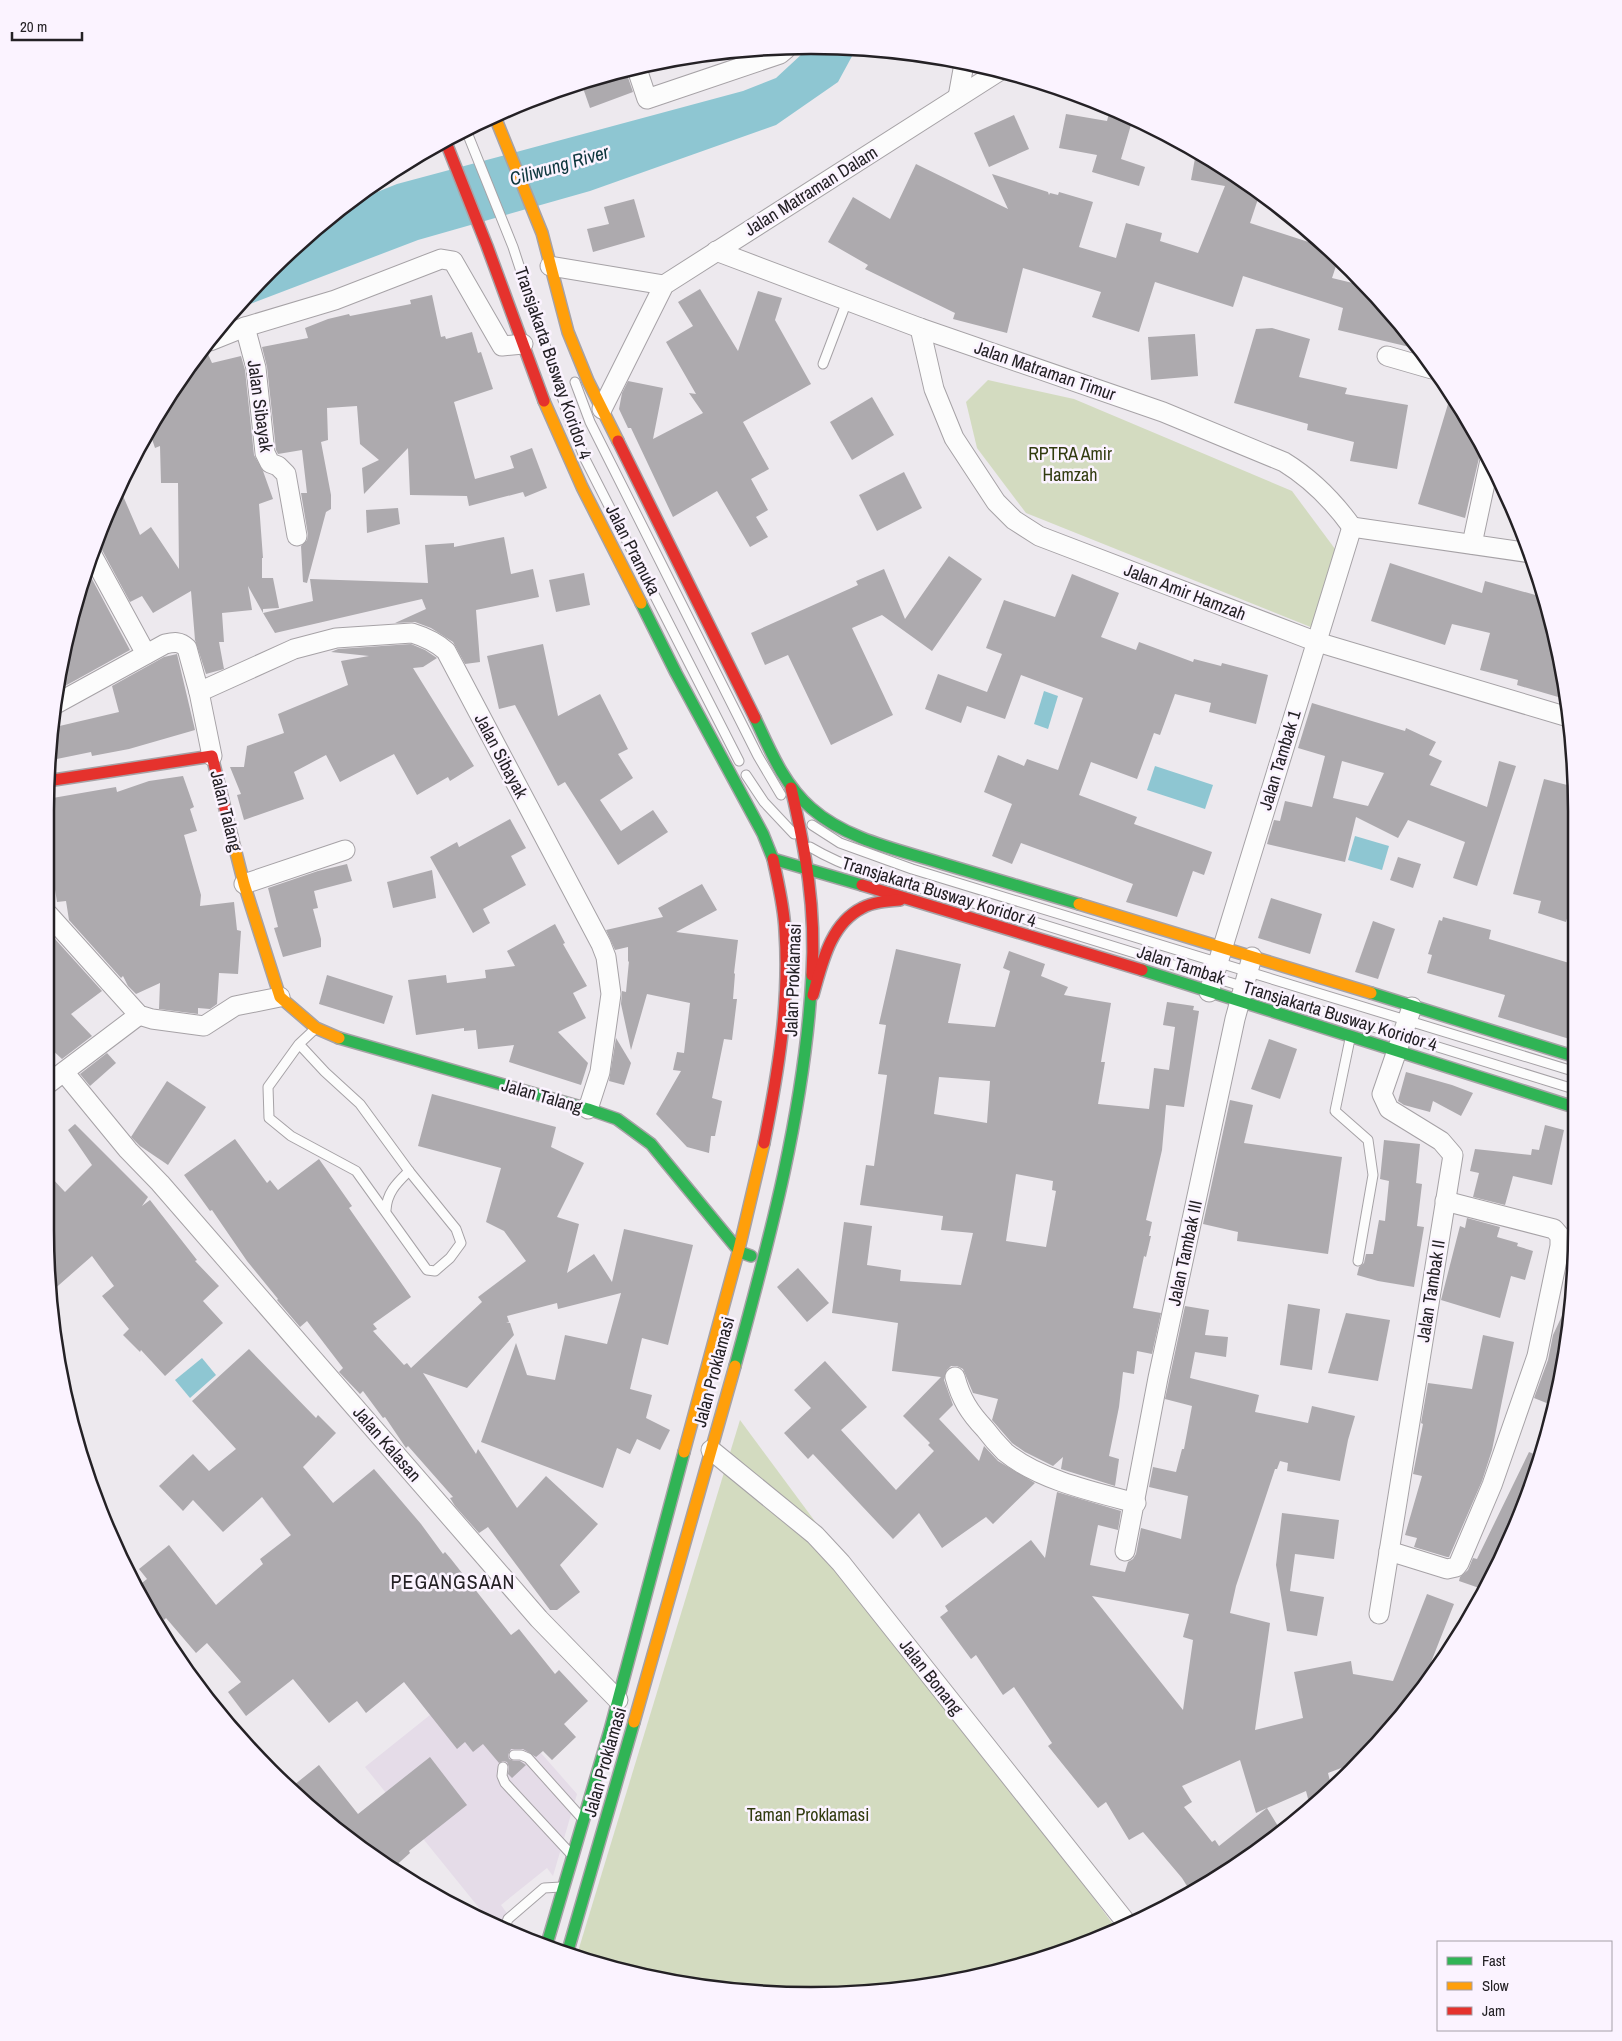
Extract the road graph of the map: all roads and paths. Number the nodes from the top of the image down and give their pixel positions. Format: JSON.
{"nodes":[{"id":1,"x":778,"y":55,"type":"edge"},
{"id":2,"x":963,"y":69,"type":"edge"},
{"id":3,"x":638,"y":74,"type":"edge"},
{"id":4,"x":991,"y":76,"type":"edge"},
{"id":5,"x":958,"y":97,"type":"junction"},
{"id":6,"x":497,"y":122,"type":"edge"},
{"id":7,"x":468,"y":136,"type":"edge"},
{"id":8,"x":448,"y":147,"type":"edge"},
{"id":9,"x":716,"y":251,"type":"junction"},
{"id":10,"x":550,"y":266,"type":"junction"},
{"id":11,"x":664,"y":285,"type":"junction"},
{"id":12,"x":559,"y":301,"type":"junction"},
{"id":13,"x":848,"y":301,"type":"junction"},
{"id":14,"x":245,"y":327,"type":"junction"},
{"id":15,"x":920,"y":328,"type":"junction"},
{"id":16,"x":221,"y":336,"type":"edge"},
{"id":17,"x":523,"y":344,"type":"junction"},
{"id":18,"x":1387,"y":356,"type":"dead end"},
{"id":19,"x":823,"y":364,"type":"dead end"},
{"id":20,"x":1424,"y":367,"type":"edge"},
{"id":21,"x":602,"y":409,"type":"junction"},
{"id":22,"x":1488,"y":471,"type":"edge"},
{"id":23,"x":1352,"y":527,"type":"junction"},
{"id":24,"x":297,"y":536,"type":"dead end"},
{"id":25,"x":1472,"y":544,"type":"junction"},
{"id":26,"x":1522,"y":552,"type":"edge"},
{"id":27,"x":96,"y":562,"type":"edge"},
{"id":28,"x":1317,"y":642,"type":"junction"},
{"id":29,"x":146,"y":654,"type":"junction"},
{"id":30,"x":199,"y":692,"type":"junction"},
{"id":31,"x":62,"y":701,"type":"edge"},
{"id":32,"x":1562,"y":715,"type":"edge"},
{"id":33,"x":212,"y":756,"type":"junction"},
{"id":34,"x":55,"y":780,"type":"edge"},
{"id":35,"x":791,"y":788,"type":"junction"},
{"id":36,"x":799,"y":815,"type":"junction"},
{"id":37,"x":805,"y":843,"type":"junction"},
{"id":38,"x":345,"y":850,"type":"dead end"},
{"id":39,"x":774,"y":859,"type":"junction"},
{"id":40,"x":808,"y":871,"type":"junction"},
{"id":41,"x":244,"y":884,"type":"junction"},
{"id":42,"x":911,"y":900,"type":"junction"},
{"id":43,"x":54,"y":921,"type":"edge"},
{"id":44,"x":1216,"y":970,"type":"junction"},
{"id":45,"x":1246,"y":979,"type":"junction"},
{"id":46,"x":813,"y":995,"type":"junction"},
{"id":47,"x":280,"y":997,"type":"junction"},
{"id":48,"x":140,"y":1015,"type":"junction"},
{"id":49,"x":316,"y":1028,"type":"junction"},
{"id":50,"x":1404,"y":1028,"type":"junction"},
{"id":51,"x":1351,"y":1036,"type":"junction"},
{"id":52,"x":299,"y":1044,"type":"junction"},
{"id":53,"x":1568,"y":1056,"type":"edge"},
{"id":54,"x":1568,"y":1070,"type":"edge"},
{"id":55,"x":57,"y":1077,"type":"edge"},
{"id":56,"x":1568,"y":1087,"type":"edge"},
{"id":57,"x":1568,"y":1104,"type":"edge"},
{"id":58,"x":588,"y":1108,"type":"junction"},
{"id":59,"x":409,"y":1171,"type":"junction"},
{"id":60,"x":1445,"y":1201,"type":"junction"},
{"id":61,"x":386,"y":1210,"type":"junction"},
{"id":62,"x":740,"y":1252,"type":"junction"},
{"id":63,"x":762,"y":1261,"type":"junction"},
{"id":64,"x":1358,"y":1261,"type":"dead end"},
{"id":65,"x":955,"y":1377,"type":"dead end"},
{"id":66,"x":711,"y":1450,"type":"junction"},
{"id":67,"x":1136,"y":1503,"type":"junction"},
{"id":68,"x":1125,"y":1551,"type":"dead end"},
{"id":69,"x":1389,"y":1551,"type":"junction"},
{"id":70,"x":1379,"y":1614,"type":"dead end"},
{"id":71,"x":618,"y":1700,"type":"junction"},
{"id":72,"x":514,"y":1756,"type":"dead end"},
{"id":73,"x":503,"y":1767,"type":"dead end"},
{"id":74,"x":583,"y":1820,"type":"junction"},
{"id":75,"x":573,"y":1856,"type":"junction"},
{"id":76,"x":563,"y":1887,"type":"junction"},
{"id":77,"x":1124,"y":1919,"type":"edge"},
{"id":78,"x":507,"y":1923,"type":"edge"},
{"id":79,"x":548,"y":1940,"type":"edge"},
{"id":80,"x":569,"y":1947,"type":"edge"}],
"edges":[{"from":1,"to":3,"type":"street"},
{"from":2,"to":5,"type":"street"},
{"from":4,"to":5,"type":"street","name":"Jalan Matraman Dalam"},
{"from":5,"to":9,"type":"street","name":"Jalan Matraman Dalam"},
{"from":6,"to":10,"type":"main road","name":"Jalan Pramuka"},
{"from":7,"to":37,"type":"lane","name":"Transjakarta Busway Koridor 4"},
{"from":8,"to":17,"type":"main road","name":"Jalan Pramuka"},
{"from":9,"to":11,"type":"street","name":"Jalan Matraman Dalam"},
{"from":9,"to":13,"type":"street","name":"Jalan Matraman Timur"},
{"from":10,"to":11,"type":"street"},
{"from":10,"to":12,"type":"main road","name":"Jalan Pramuka"},
{"from":11,"to":21,"type":"street"},
{"from":12,"to":21,"type":"main road","name":"Jalan Pramuka"},
{"from":12,"to":36,"type":"lane","name":"Transjakarta Busway Koridor 4"},
{"from":13,"to":15,"type":"street","name":"Jalan Matraman Timur"},
{"from":13,"to":19,"type":"lane"},
{"from":14,"to":16,"type":"street"},
{"from":14,"to":17,"type":"street"},
{"from":14,"to":24,"type":"street","name":"Jalan Sibayak"},
{"from":15,"to":23,"type":"street","name":"Jalan Matraman Timur"},
{"from":15,"to":28,"type":"street","name":"Jalan Amir Hamzah"},
{"from":17,"to":39,"type":"main road","name":"Jalan Pramuka"},
{"from":18,"to":20,"type":"street"},
{"from":21,"to":35,"type":"main road","name":"Jalan Pramuka"},
{"from":22,"to":25,"type":"street"},
{"from":23,"to":25,"type":"street"},
{"from":23,"to":28,"type":"street","name":"Jalan Tambak 1"},
{"from":25,"to":26,"type":"street"},
{"from":27,"to":29,"type":"street"},
{"from":28,"to":32,"type":"street","name":"Jalan Amir Hamzah"},
{"from":28,"to":44,"type":"street","name":"Jalan Tambak 1"},
{"from":29,"to":30,"type":"street"},
{"from":29,"to":31,"type":"street"},
{"from":30,"to":33,"type":"street"},
{"from":30,"to":58,"type":"street","name":"Jalan Sibayak"},
{"from":33,"to":34,"type":"main road","name":"Jalan Talang"},
{"from":33,"to":41,"type":"main road","name":"Jalan Talang"},
{"from":35,"to":36,"type":"main road","name":"Jalan Proklamasi"},
{"from":35,"to":44,"type":"main road","name":"Jalan Tambak"},
{"from":36,"to":37,"type":"main road","name":"Jalan Proklamasi"},
{"from":36,"to":44,"type":"lane","name":"Transjakarta Busway Koridor 4"},
{"from":37,"to":40,"type":"main road","name":"Jalan Proklamasi"},
{"from":37,"to":44,"type":"lane","name":"Transjakarta Busway Koridor 4"},
{"from":38,"to":41,"type":"street"},
{"from":39,"to":40,"type":"main road","name":"Jalan Tambak"},
{"from":39,"to":62,"type":"main road","name":"Jalan Proklamasi"},
{"from":40,"to":42,"type":"main road","name":"Jalan Tambak"},
{"from":40,"to":46,"type":"main road","name":"Jalan Proklamasi"},
{"from":41,"to":47,"type":"main road","name":"Jalan Talang"},
{"from":42,"to":44,"type":"main road","name":"Jalan Tambak"},
{"from":42,"to":46,"type":"main road"},
{"from":43,"to":48,"type":"street"},
{"from":44,"to":45,"type":"main road","name":"Jalan Tambak"},
{"from":44,"to":45,"type":"main road","name":"Jalan Tambak"},
{"from":45,"to":50,"type":"main road","name":"Jalan Tambak"},
{"from":45,"to":50,"type":"lane","name":"Transjakarta Busway Koridor 4"},
{"from":45,"to":51,"type":"main road","name":"Jalan Tambak"},
{"from":45,"to":67,"type":"street","name":"Jalan Tambak III"},
{"from":46,"to":63,"type":"main road","name":"Jalan Proklamasi"},
{"from":47,"to":48,"type":"street"},
{"from":47,"to":49,"type":"main road","name":"Jalan Talang"},
{"from":48,"to":55,"type":"street"},
{"from":49,"to":52,"type":"lane"},
{"from":49,"to":58,"type":"main road","name":"Jalan Talang"},
{"from":50,"to":51,"type":"main road","name":"Jalan Tambak"},
{"from":50,"to":53,"type":"main road","name":"Jalan Tambak"},
{"from":50,"to":54,"type":"lane","name":"Transjakarta Busway Koridor 4"},
{"from":50,"to":56,"type":"lane","name":"Transjakarta Busway Koridor 4"},
{"from":50,"to":57,"type":"main road","name":"Jalan Tambak"},
{"from":50,"to":60,"type":"street","name":"Jalan Tambak II"},
{"from":51,"to":64,"type":"lane"},
{"from":52,"to":59,"type":"lane"},
{"from":52,"to":61,"type":"lane"},
{"from":55,"to":71,"type":"street","name":"Jalan Kalasan"},
{"from":58,"to":62,"type":"main road","name":"Jalan Talang"},
{"from":59,"to":61,"type":"lane"},
{"from":59,"to":61,"type":"lane"},
{"from":60,"to":69,"type":"street","name":"Jalan Tambak II"},
{"from":60,"to":69,"type":"street"},
{"from":62,"to":63,"type":"main road","name":"Jalan Talang"},
{"from":62,"to":71,"type":"main road","name":"Jalan Proklamasi"},
{"from":63,"to":66,"type":"main road","name":"Jalan Proklamasi"},
{"from":65,"to":67,"type":"street"},
{"from":66,"to":77,"type":"street","name":"Jalan Bonang"},
{"from":66,"to":80,"type":"main road","name":"Jalan Proklamasi"},
{"from":67,"to":68,"type":"street","name":"Jalan Tambak III"},
{"from":69,"to":70,"type":"street","name":"Jalan Tambak II"},
{"from":71,"to":74,"type":"main road","name":"Jalan Proklamasi"},
{"from":72,"to":74,"type":"lane"},
{"from":73,"to":75,"type":"lane"},
{"from":74,"to":75,"type":"main road","name":"Jalan Proklamasi"},
{"from":75,"to":76,"type":"main road","name":"Jalan Proklamasi"},
{"from":76,"to":78,"type":"lane"},
{"from":76,"to":79,"type":"main road","name":"Jalan Proklamasi"}]}
